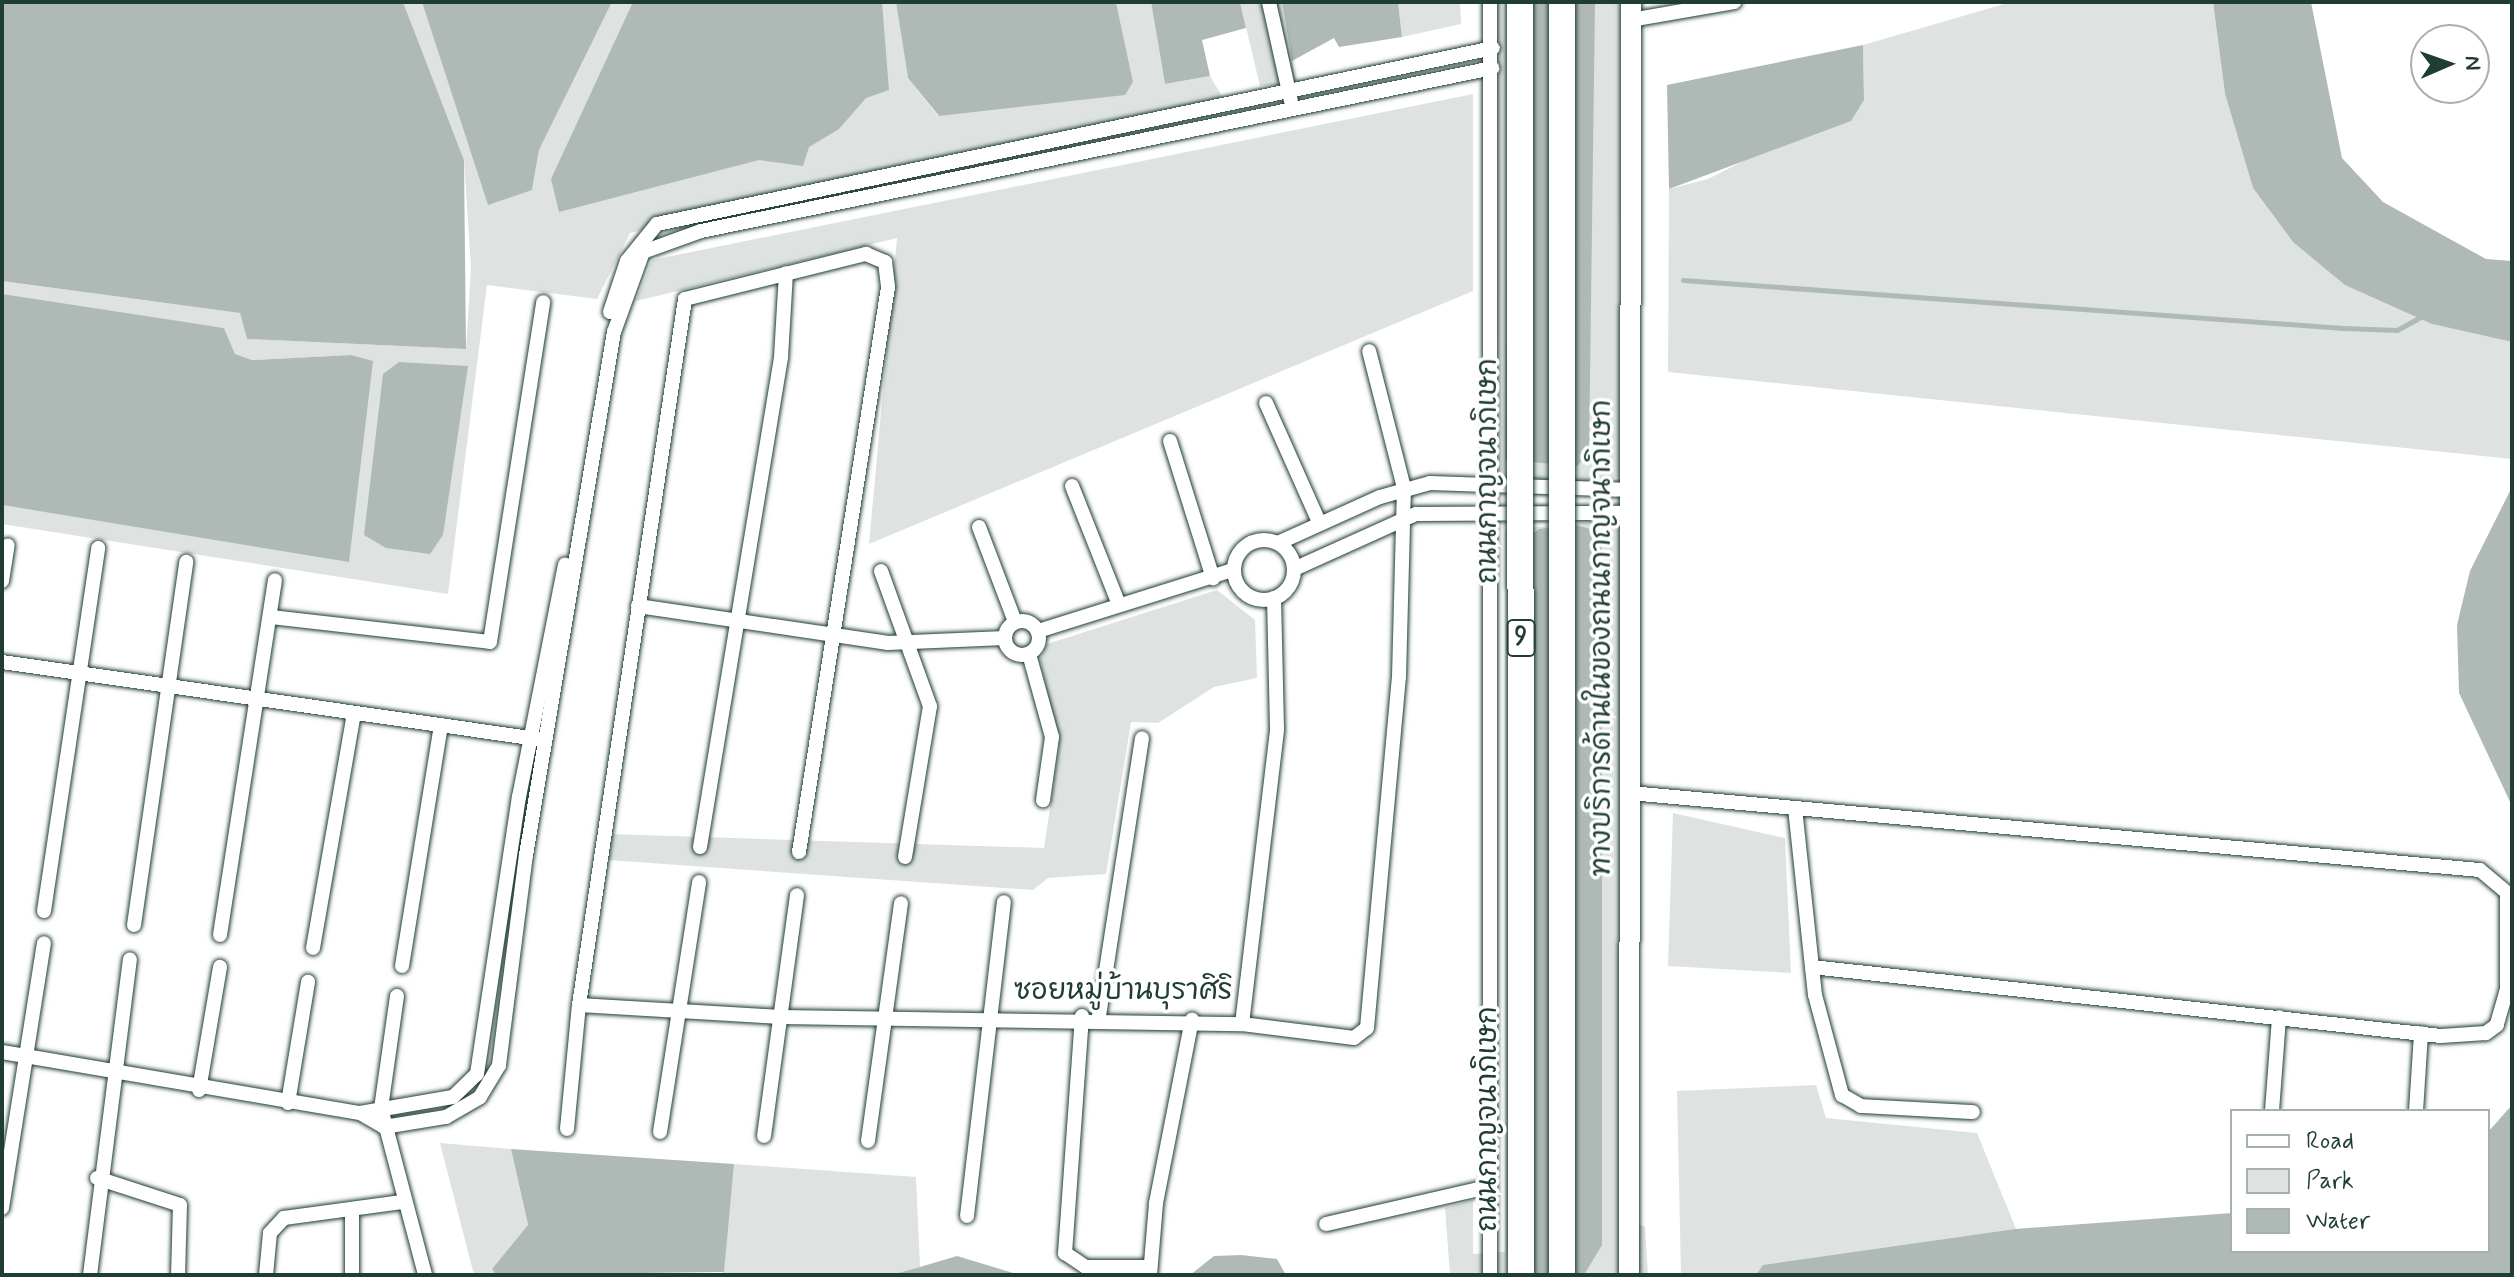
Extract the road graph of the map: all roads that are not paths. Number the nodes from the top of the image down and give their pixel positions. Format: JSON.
{"nodes":[{"id":1,"x":1269,"y":2,"type":"edge"},
{"id":2,"x":1490,"y":2,"type":"edge"},
{"id":3,"x":1520,"y":2,"type":"edge"},
{"id":4,"x":1562,"y":2,"type":"edge"},
{"id":5,"x":1734,"y":2,"type":"edge"},
{"id":6,"x":1631,"y":11,"type":"edge"},
{"id":7,"x":1493,"y":48,"type":"junction"},
{"id":8,"x":1492,"y":68,"type":"junction"},
{"id":9,"x":1288,"y":93,"type":"junction"},
{"id":10,"x":1294,"y":109,"type":"junction"},
{"id":11,"x":1064,"y":138,"type":"junction"},
{"id":12,"x":1068,"y":155,"type":"junction"},
{"id":13,"x":786,"y":273,"type":"junction"},
{"id":14,"x":543,"y":302,"type":"dead end"},
{"id":15,"x":1369,"y":351,"type":"dead end"},
{"id":16,"x":1266,"y":403,"type":"dead end"},
{"id":17,"x":1170,"y":441,"type":"dead end"},
{"id":18,"x":1072,"y":486,"type":"dead end"},
{"id":19,"x":1489,"y":487,"type":"junction"},
{"id":20,"x":1404,"y":488,"type":"junction"},
{"id":21,"x":1632,"y":490,"type":"junction"},
{"id":22,"x":1488,"y":511,"type":"junction"},
{"id":23,"x":1632,"y":513,"type":"junction"},
{"id":24,"x":1401,"y":517,"type":"junction"},
{"id":25,"x":1319,"y":522,"type":"junction"},
{"id":26,"x":979,"y":527,"type":"dead end"},
{"id":27,"x":1278,"y":543,"type":"junction"},
{"id":28,"x":8,"y":545,"type":"dead end"},
{"id":29,"x":98,"y":548,"type":"dead end"},
{"id":30,"x":186,"y":562,"type":"dead end"},
{"id":31,"x":1294,"y":569,"type":"junction"},
{"id":32,"x":1233,"y":570,"type":"junction"},
{"id":33,"x":881,"y":571,"type":"dead end"},
{"id":34,"x":1213,"y":578,"type":"junction"},
{"id":35,"x":275,"y":580,"type":"dead end"},
{"id":36,"x":2,"y":581,"type":"edge"},
{"id":37,"x":1274,"y":598,"type":"junction"},
{"id":38,"x":1119,"y":605,"type":"junction"},
{"id":39,"x":638,"y":606,"type":"junction"},
{"id":40,"x":271,"y":617,"type":"junction"},
{"id":41,"x":1015,"y":622,"type":"junction"},
{"id":42,"x":740,"y":624,"type":"junction"},
{"id":43,"x":1038,"y":631,"type":"junction"},
{"id":44,"x":836,"y":635,"type":"junction"},
{"id":45,"x":1005,"y":638,"type":"junction"},
{"id":46,"x":908,"y":643,"type":"junction"},
{"id":47,"x":1029,"y":654,"type":"junction"},
{"id":48,"x":2,"y":662,"type":"edge"},
{"id":49,"x":80,"y":675,"type":"junction"},
{"id":50,"x":172,"y":689,"type":"junction"},
{"id":51,"x":258,"y":703,"type":"junction"},
{"id":52,"x":354,"y":714,"type":"junction"},
{"id":53,"x":441,"y":725,"type":"junction"},
{"id":54,"x":1142,"y":738,"type":"dead end"},
{"id":55,"x":538,"y":739,"type":"junction"},
{"id":56,"x":1630,"y":793,"type":"junction"},
{"id":57,"x":1043,"y":800,"type":"dead end"},
{"id":58,"x":1795,"y":808,"type":"junction"},
{"id":59,"x":700,"y":847,"type":"dead end"},
{"id":60,"x":799,"y":852,"type":"dead end"},
{"id":61,"x":905,"y":857,"type":"dead end"},
{"id":62,"x":699,"y":882,"type":"dead end"},
{"id":63,"x":797,"y":895,"type":"dead end"},
{"id":64,"x":1004,"y":902,"type":"dead end"},
{"id":65,"x":901,"y":903,"type":"dead end"},
{"id":66,"x":44,"y":911,"type":"dead end"},
{"id":67,"x":134,"y":925,"type":"dead end"},
{"id":68,"x":220,"y":935,"type":"dead end"},
{"id":69,"x":498,"y":938,"type":"junction"},
{"id":70,"x":515,"y":940,"type":"junction"},
{"id":71,"x":44,"y":943,"type":"dead end"},
{"id":72,"x":313,"y":948,"type":"dead end"},
{"id":73,"x":130,"y":960,"type":"dead end"},
{"id":74,"x":402,"y":966,"type":"dead end"},
{"id":75,"x":220,"y":967,"type":"dead end"},
{"id":76,"x":1812,"y":967,"type":"junction"},
{"id":77,"x":308,"y":982,"type":"dead end"},
{"id":78,"x":397,"y":996,"type":"dead end"},
{"id":79,"x":579,"y":1005,"type":"junction"},
{"id":80,"x":673,"y":1013,"type":"junction"},
{"id":81,"x":1082,"y":1016,"type":"junction"},
{"id":82,"x":1099,"y":1016,"type":"junction"},
{"id":83,"x":781,"y":1017,"type":"junction"},
{"id":84,"x":991,"y":1017,"type":"junction"},
{"id":85,"x":2279,"y":1017,"type":"junction"},
{"id":86,"x":885,"y":1018,"type":"junction"},
{"id":87,"x":1192,"y":1019,"type":"junction"},
{"id":88,"x":1242,"y":1024,"type":"junction"},
{"id":89,"x":2421,"y":1033,"type":"junction"},
{"id":90,"x":2,"y":1052,"type":"edge"},
{"id":91,"x":24,"y":1054,"type":"junction"},
{"id":92,"x":483,"y":1054,"type":"junction"},
{"id":93,"x":499,"y":1058,"type":"junction"},
{"id":94,"x":115,"y":1068,"type":"junction"},
{"id":95,"x":199,"y":1090,"type":"junction"},
{"id":96,"x":288,"y":1103,"type":"junction"},
{"id":97,"x":381,"y":1108,"type":"junction"},
{"id":98,"x":2272,"y":1109,"type":"edge"},
{"id":99,"x":2416,"y":1109,"type":"edge"},
{"id":100,"x":1973,"y":1112,"type":"dead end"},
{"id":101,"x":360,"y":1113,"type":"junction"},
{"id":102,"x":384,"y":1127,"type":"junction"},
{"id":103,"x":567,"y":1129,"type":"dead end"},
{"id":104,"x":660,"y":1132,"type":"dead end"},
{"id":105,"x":764,"y":1136,"type":"dead end"},
{"id":106,"x":868,"y":1141,"type":"dead end"},
{"id":107,"x":97,"y":1178,"type":"junction"},
{"id":108,"x":1487,"y":1187,"type":"junction"},
{"id":109,"x":402,"y":1202,"type":"junction"},
{"id":110,"x":2,"y":1208,"type":"edge"},
{"id":111,"x":352,"y":1212,"type":"junction"},
{"id":112,"x":967,"y":1216,"type":"dead end"},
{"id":113,"x":1326,"y":1224,"type":"dead end"},
{"id":114,"x":1149,"y":1271,"type":"edge"},
{"id":115,"x":90,"y":1275,"type":"edge"},
{"id":116,"x":178,"y":1275,"type":"edge"},
{"id":117,"x":266,"y":1275,"type":"edge"},
{"id":118,"x":352,"y":1275,"type":"edge"},
{"id":119,"x":425,"y":1275,"type":"edge"},
{"id":120,"x":1490,"y":1275,"type":"edge"},
{"id":121,"x":1521,"y":1275,"type":"edge"},
{"id":122,"x":1562,"y":1275,"type":"edge"},
{"id":123,"x":1629,"y":1275,"type":"edge"}],
"edges":[{"from":1,"to":9,"type":"street"},
{"from":2,"to":7,"type":"street"},
{"from":3,"to":121,"type":"highway","name":"ถนนกาญจนาภิเษก","number":"9","bridge":true},
{"from":4,"to":122,"type":"highway","number":"9","bridge":true},
{"from":5,"to":6,"type":"street"},
{"from":6,"to":21,"type":"main road","name":"ทางบริการด้านในของถนนกาญจนาภิเษก"},
{"from":7,"to":8,"type":"street"},
{"from":7,"to":9,"type":"street"},
{"from":8,"to":10,"type":"street"},
{"from":8,"to":19,"type":"street"},
{"from":9,"to":10,"type":"street"},
{"from":9,"to":11,"type":"street"},
{"from":10,"to":12,"type":"street"},
{"from":11,"to":12,"type":"street"},
{"from":11,"to":55,"type":"street"},
{"from":12,"to":55,"type":"street"},
{"from":13,"to":39,"type":"street"},
{"from":13,"to":42,"type":"street"},
{"from":13,"to":44,"type":"street"},
{"from":14,"to":40,"type":"street"},
{"from":15,"to":20,"type":"street"},
{"from":16,"to":25,"type":"street"},
{"from":17,"to":34,"type":"street"},
{"from":18,"to":38,"type":"street"},
{"from":19,"to":20,"type":"street"},
{"from":19,"to":21,"type":"street"},
{"from":19,"to":22,"type":"street"},
{"from":20,"to":24,"type":"street"},
{"from":20,"to":25,"type":"street"},
{"from":21,"to":23,"type":"main road","name":"ทางบริการด้านในของถนนกาญจนาภิเษก"},
{"from":22,"to":23,"type":"street"},
{"from":22,"to":24,"type":"street"},
{"from":22,"to":108,"type":"street"},
{"from":23,"to":56,"type":"main road","name":"ทางบริการด้านในของถนนกาญจนาภิเษก"},
{"from":24,"to":31,"type":"street"},
{"from":24,"to":88,"type":"street"},
{"from":25,"to":27,"type":"street"},
{"from":26,"to":41,"type":"street"},
{"from":27,"to":31,"type":"street"},
{"from":27,"to":32,"type":"street"},
{"from":28,"to":36,"type":"street"},
{"from":29,"to":49,"type":"street"},
{"from":30,"to":50,"type":"street"},
{"from":31,"to":37,"type":"street"},
{"from":32,"to":34,"type":"street"},
{"from":32,"to":37,"type":"street"},
{"from":33,"to":46,"type":"street"},
{"from":34,"to":38,"type":"street"},
{"from":35,"to":40,"type":"street"},
{"from":37,"to":88,"type":"street","name":"ซอยหมู่บ้านบุราศิริ"},
{"from":38,"to":43,"type":"street"},
{"from":39,"to":42,"type":"street"},
{"from":39,"to":79,"type":"street"},
{"from":40,"to":51,"type":"street"},
{"from":41,"to":43,"type":"street"},
{"from":41,"to":45,"type":"street"},
{"from":42,"to":44,"type":"street"},
{"from":42,"to":59,"type":"street"},
{"from":43,"to":47,"type":"street"},
{"from":44,"to":46,"type":"street"},
{"from":44,"to":60,"type":"street"},
{"from":45,"to":46,"type":"street"},
{"from":45,"to":47,"type":"street"},
{"from":46,"to":61,"type":"street"},
{"from":47,"to":57,"type":"street"},
{"from":48,"to":49,"type":"street"},
{"from":49,"to":50,"type":"street"},
{"from":49,"to":66,"type":"street"},
{"from":50,"to":51,"type":"street"},
{"from":50,"to":67,"type":"street"},
{"from":51,"to":52,"type":"street"},
{"from":51,"to":68,"type":"street"},
{"from":52,"to":53,"type":"street"},
{"from":52,"to":72,"type":"street"},
{"from":53,"to":55,"type":"street"},
{"from":53,"to":74,"type":"street"},
{"from":54,"to":82,"type":"street"},
{"from":55,"to":69,"type":"street"},
{"from":55,"to":70,"type":"street"},
{"from":56,"to":58,"type":"street"},
{"from":56,"to":123,"type":"main road","name":"ทางบริการด้านในของถนนกาญจนาภิเษก"},
{"from":58,"to":76,"type":"street"},
{"from":58,"to":89,"type":"street"},
{"from":62,"to":80,"type":"street"},
{"from":63,"to":83,"type":"street"},
{"from":64,"to":84,"type":"street"},
{"from":65,"to":86,"type":"street"},
{"from":69,"to":70,"type":"street"},
{"from":69,"to":92,"type":"street"},
{"from":70,"to":93,"type":"street"},
{"from":71,"to":91,"type":"street"},
{"from":73,"to":94,"type":"street"},
{"from":75,"to":95,"type":"street"},
{"from":76,"to":85,"type":"street"},
{"from":76,"to":100,"type":"street"},
{"from":77,"to":96,"type":"street"},
{"from":78,"to":97,"type":"street"},
{"from":79,"to":80,"type":"street","name":"ซอยหมู่บ้านบุราศิริ"},
{"from":79,"to":103,"type":"street"},
{"from":80,"to":83,"type":"street","name":"ซอยหมู่บ้านบุราศิริ"},
{"from":80,"to":104,"type":"street"},
{"from":81,"to":82,"type":"street","name":"ซอยหมู่บ้านบุราศิริ"},
{"from":81,"to":84,"type":"street","name":"ซอยหมู่บ้านบุราศิริ"},
{"from":81,"to":114,"type":"street"},
{"from":82,"to":87,"type":"street","name":"ซอยหมู่บ้านบุราศิริ"},
{"from":83,"to":86,"type":"street","name":"ซอยหมู่บ้านบุราศิริ"},
{"from":83,"to":105,"type":"street"},
{"from":84,"to":86,"type":"street","name":"ซอยหมู่บ้านบุราศิริ"},
{"from":84,"to":112,"type":"street"},
{"from":85,"to":89,"type":"street"},
{"from":85,"to":98,"type":"street"},
{"from":86,"to":106,"type":"street"},
{"from":87,"to":88,"type":"street","name":"ซอยหมู่บ้านบุราศิริ"},
{"from":87,"to":114,"type":"street"},
{"from":89,"to":99,"type":"street"},
{"from":90,"to":91,"type":"street"},
{"from":91,"to":94,"type":"street"},
{"from":91,"to":110,"type":"street"},
{"from":92,"to":93,"type":"street"},
{"from":92,"to":97,"type":"street"},
{"from":93,"to":102,"type":"street"},
{"from":94,"to":95,"type":"street"},
{"from":94,"to":107,"type":"street"},
{"from":95,"to":96,"type":"street"},
{"from":96,"to":101,"type":"street"},
{"from":97,"to":101,"type":"street"},
{"from":97,"to":102,"type":"street"},
{"from":101,"to":102,"type":"street"},
{"from":102,"to":109,"type":"street"},
{"from":107,"to":115,"type":"street"},
{"from":107,"to":116,"type":"street"},
{"from":108,"to":113,"type":"street"},
{"from":108,"to":120,"type":"street"},
{"from":109,"to":111,"type":"street"},
{"from":109,"to":119,"type":"street"},
{"from":111,"to":117,"type":"street"},
{"from":111,"to":118,"type":"street"}]}
